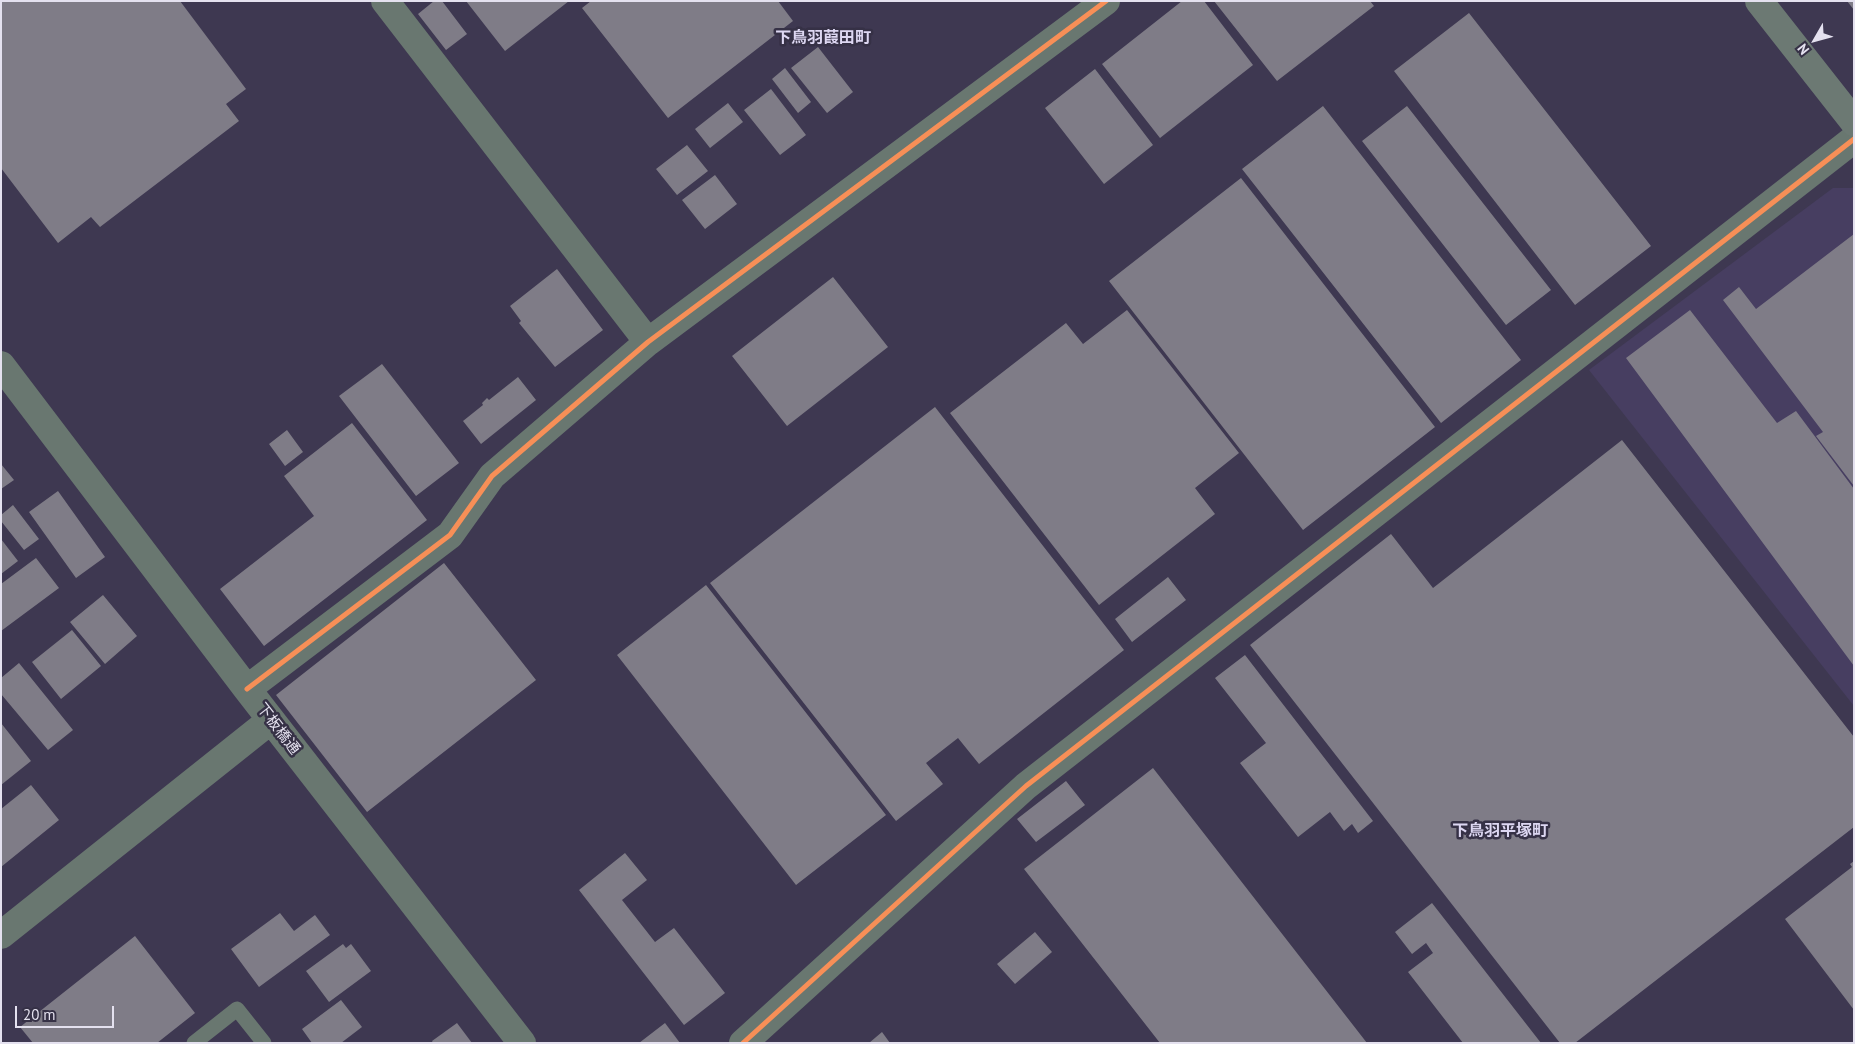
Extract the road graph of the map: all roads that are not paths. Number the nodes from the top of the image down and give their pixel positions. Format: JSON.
{"nodes":[{"id":1,"x":385,"y":1,"type":"edge"},
{"id":2,"x":1106,"y":1,"type":"edge"},
{"id":3,"x":1759,"y":1,"type":"edge"},
{"id":4,"x":1854,"y":122,"type":"edge"},
{"id":5,"x":1854,"y":139,"type":"edge"},
{"id":6,"x":648,"y":342,"type":"junction"},
{"id":7,"x":1,"y":365,"type":"edge"},
{"id":8,"x":246,"y":689,"type":"junction"},
{"id":9,"x":271,"y":720,"type":"junction"},
{"id":10,"x":1,"y":935,"type":"edge"},
{"id":11,"x":194,"y":1043,"type":"edge"},
{"id":12,"x":264,"y":1043,"type":"edge"},
{"id":13,"x":522,"y":1043,"type":"edge"},
{"id":14,"x":743,"y":1043,"type":"edge"}],
"edges":[{"from":1,"to":6,"type":"street"},
{"from":2,"to":6,"type":"street"},
{"from":3,"to":4,"type":"street"},
{"from":5,"to":14,"type":"street"},
{"from":6,"to":8,"type":"street"},
{"from":7,"to":8,"type":"street","name":"下板橋通"},
{"from":8,"to":9,"type":"street","name":"下板橋通"},
{"from":9,"to":10,"type":"street"},
{"from":9,"to":13,"type":"street","name":"下板橋通"},
{"from":11,"to":12,"type":"lane"}]}
